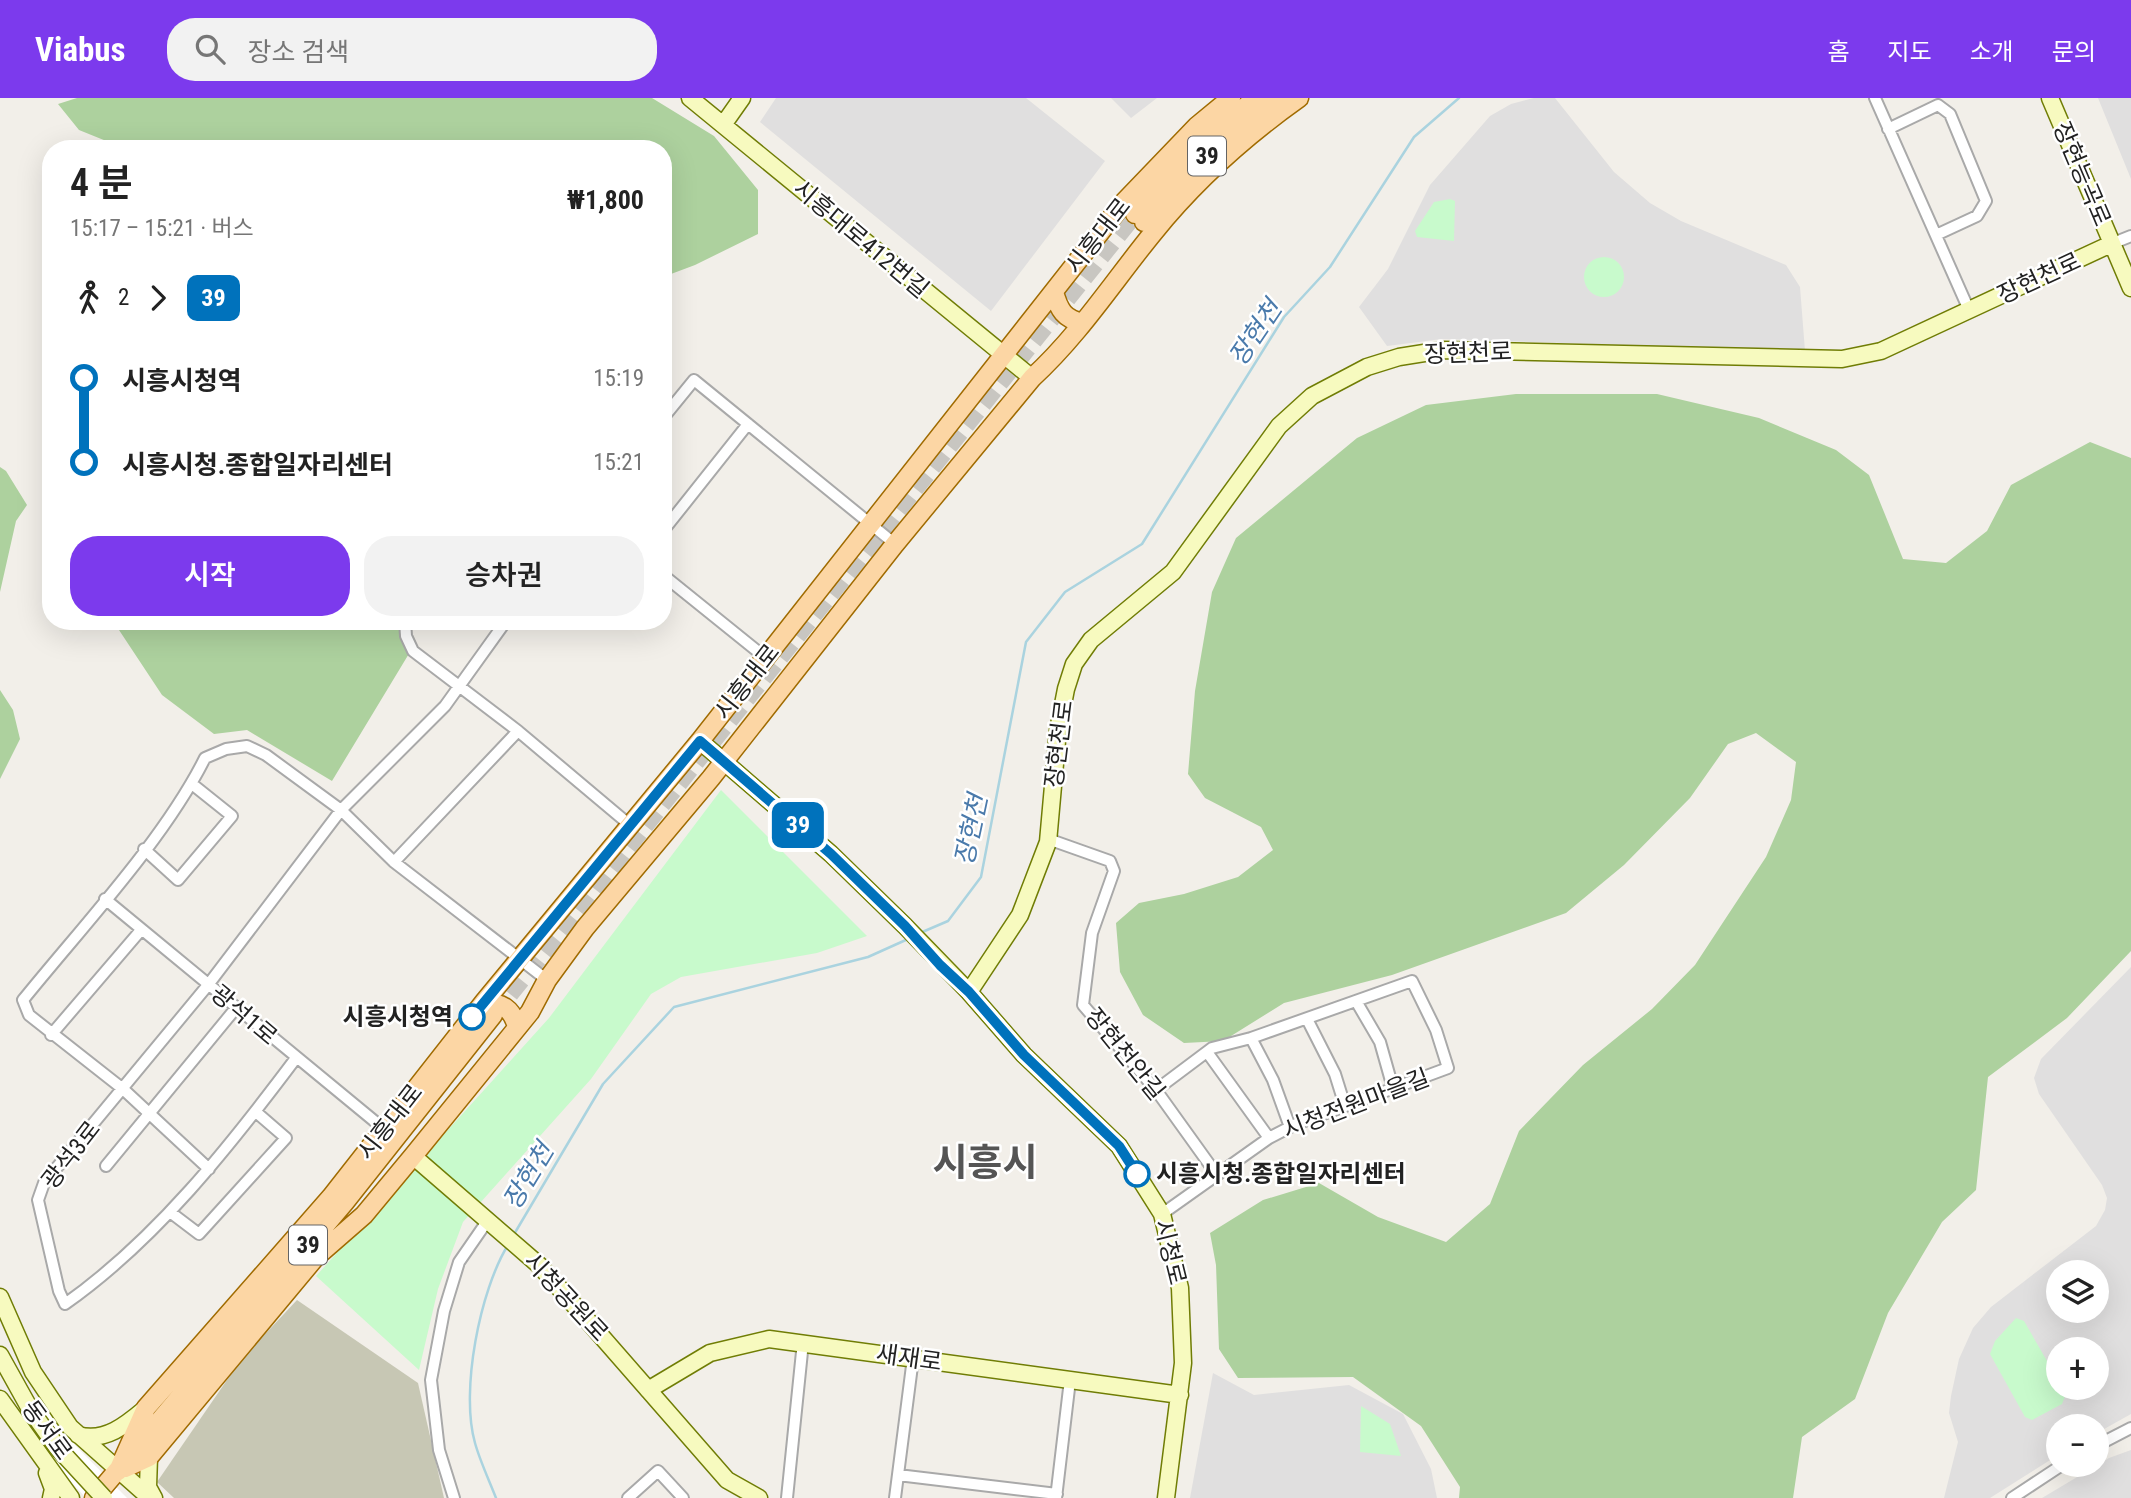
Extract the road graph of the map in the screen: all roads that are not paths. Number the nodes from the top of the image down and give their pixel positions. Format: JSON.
{"nodes":[{"id":1,"x":690,"y":98,"type":"edge"},
{"id":2,"x":742,"y":98,"type":"edge"},
{"id":3,"x":1231,"y":98,"type":"edge"},
{"id":4,"x":1256,"y":98,"type":"edge"},
{"id":5,"x":1277,"y":98,"type":"edge"},
{"id":6,"x":1299,"y":98,"type":"edge"},
{"id":7,"x":1875,"y":98,"type":"edge"},
{"id":8,"x":2050,"y":98,"type":"edge"},
{"id":9,"x":723,"y":125,"type":"junction"},
{"id":10,"x":1888,"y":129,"type":"junction"},
{"id":11,"x":1936,"y":235,"type":"junction"},
{"id":12,"x":2131,"y":236,"type":"edge"},
{"id":13,"x":2111,"y":244,"type":"junction"},
{"id":14,"x":2131,"y":288,"type":"edge"},
{"id":15,"x":1054,"y":292,"type":"junction"},
{"id":16,"x":1969,"y":310,"type":"junction"},
{"id":17,"x":1083,"y":323,"type":"junction"},
{"id":18,"x":1005,"y":358,"type":"junction"},
{"id":19,"x":1032,"y":378,"type":"junction"},
{"id":20,"x":672,"y":407,"type":"edge"},
{"id":21,"x":748,"y":424,"type":"junction"},
{"id":22,"x":672,"y":520,"type":"edge"},
{"id":23,"x":873,"y":524,"type":"junction"},
{"id":24,"x":895,"y":544,"type":"junction"},
{"id":25,"x":672,"y":582,"type":"edge"},
{"id":26,"x":406,"y":630,"type":"edge"},
{"id":27,"x":500,"y":630,"type":"edge"},
{"id":28,"x":766,"y":658,"type":"junction"},
{"id":29,"x":460,"y":689,"type":"junction"},
{"id":30,"x":518,"y":731,"type":"junction"},
{"id":31,"x":700,"y":741,"type":"junction"},
{"id":32,"x":724,"y":761,"type":"junction"},
{"id":33,"x":192,"y":784,"type":"junction"},
{"id":34,"x":341,"y":810,"type":"junction"},
{"id":35,"x":631,"y":826,"type":"junction"},
{"id":36,"x":1048,"y":839,"type":"junction"},
{"id":37,"x":144,"y":849,"type":"junction"},
{"id":38,"x":394,"y":862,"type":"junction"},
{"id":39,"x":105,"y":899,"type":"junction"},
{"id":40,"x":563,"y":908,"type":"junction"},
{"id":41,"x":584,"y":928,"type":"junction"},
{"id":42,"x":141,"y":930,"type":"junction"},
{"id":43,"x":520,"y":959,"type":"junction"},
{"id":44,"x":547,"y":980,"type":"junction"},
{"id":45,"x":208,"y":985,"type":"junction"},
{"id":46,"x":969,"y":992,"type":"junction"},
{"id":47,"x":1356,"y":1001,"type":"junction"},
{"id":48,"x":236,"y":1008,"type":"junction"},
{"id":49,"x":499,"y":1016,"type":"junction"},
{"id":50,"x":1307,"y":1019,"type":"junction"},
{"id":51,"x":51,"y":1035,"type":"junction"},
{"id":52,"x":1251,"y":1038,"type":"junction"},
{"id":53,"x":1207,"y":1052,"type":"junction"},
{"id":54,"x":296,"y":1058,"type":"junction"},
{"id":55,"x":1394,"y":1088,"type":"junction"},
{"id":56,"x":123,"y":1089,"type":"junction"},
{"id":57,"x":1156,"y":1090,"type":"junction"},
{"id":58,"x":1345,"y":1106,"type":"junction"},
{"id":59,"x":256,"y":1112,"type":"junction"},
{"id":60,"x":148,"y":1114,"type":"junction"},
{"id":61,"x":1290,"y":1127,"type":"junction"},
{"id":62,"x":384,"y":1129,"type":"junction"},
{"id":63,"x":1269,"y":1138,"type":"junction"},
{"id":64,"x":414,"y":1156,"type":"junction"},
{"id":65,"x":106,"y":1166,"type":"dead end"},
{"id":66,"x":209,"y":1169,"type":"junction"},
{"id":67,"x":1217,"y":1175,"type":"junction"},
{"id":68,"x":170,"y":1212,"type":"junction"},
{"id":69,"x":1162,"y":1213,"type":"junction"},
{"id":70,"x":492,"y":1224,"type":"junction"},
{"id":71,"x":317,"y":1256,"type":"junction"},
{"id":72,"x":0,"y":1297,"type":"edge"},
{"id":73,"x":803,"y":1342,"type":"junction"},
{"id":74,"x":0,"y":1355,"type":"edge"},
{"id":75,"x":913,"y":1358,"type":"junction"},
{"id":76,"x":1070,"y":1380,"type":"junction"},
{"id":77,"x":648,"y":1390,"type":"junction"},
{"id":78,"x":1180,"y":1395,"type":"junction"},
{"id":79,"x":0,"y":1399,"type":"edge"},
{"id":80,"x":146,"y":1408,"type":"junction"},
{"id":81,"x":2131,"y":1428,"type":"edge"},
{"id":82,"x":78,"y":1435,"type":"junction"},
{"id":83,"x":2109,"y":1439,"type":"edge"},
{"id":84,"x":149,"y":1457,"type":"junction"},
{"id":85,"x":43,"y":1461,"type":"junction"},
{"id":86,"x":118,"y":1471,"type":"junction"},
{"id":87,"x":898,"y":1475,"type":"junction"},
{"id":88,"x":2046,"y":1476,"type":"edge"},
{"id":89,"x":748,"y":1496,"type":"edge"},
{"id":90,"x":1057,"y":1496,"type":"edge"},
{"id":91,"x":51,"y":1498,"type":"edge"},
{"id":92,"x":71,"y":1498,"type":"edge"},
{"id":93,"x":94,"y":1498,"type":"edge"},
{"id":94,"x":104,"y":1498,"type":"edge"},
{"id":95,"x":152,"y":1498,"type":"edge"},
{"id":96,"x":454,"y":1498,"type":"edge"},
{"id":97,"x":628,"y":1498,"type":"edge"},
{"id":98,"x":683,"y":1498,"type":"edge"},
{"id":99,"x":787,"y":1498,"type":"edge"},
{"id":100,"x":895,"y":1498,"type":"edge"},
{"id":101,"x":1166,"y":1498,"type":"edge"},
{"id":102,"x":2012,"y":1498,"type":"edge"}],
"edges":[{"from":1,"to":9,"type":"street","name":"시흥대로412번길"},
{"from":2,"to":9,"type":"street"},
{"from":3,"to":15,"type":"main road","name":"시흥대로"},
{"from":4,"to":5,"type":"main road","name":"시흥대로","number":"39"},
{"from":6,"to":17,"type":"main road","name":"시흥대로"},
{"from":7,"to":10,"type":"street"},
{"from":8,"to":13,"type":"street","name":"장현능곡로"},
{"from":9,"to":18,"type":"street","name":"시흥대로412번길"},
{"from":10,"to":11,"type":"street"},
{"from":10,"to":11,"type":"street"},
{"from":11,"to":16,"type":"street"},
{"from":12,"to":13,"type":"street"},
{"from":13,"to":14,"type":"street","name":"장현능곡로"},
{"from":13,"to":16,"type":"street","name":"장현천로"},
{"from":15,"to":17,"type":"main road"},
{"from":15,"to":18,"type":"main road","name":"시흥대로"},
{"from":16,"to":36,"type":"street","name":"장현천로"},
{"from":17,"to":19,"type":"main road","name":"시흥대로"},
{"from":18,"to":19,"type":"street","name":"시흥대로412번길"},
{"from":18,"to":23,"type":"main road","name":"시흥대로"},
{"from":19,"to":24,"type":"main road","name":"시흥대로"},
{"from":20,"to":21,"type":"street"},
{"from":21,"to":22,"type":"street"},
{"from":21,"to":23,"type":"street"},
{"from":23,"to":24,"type":"street"},
{"from":23,"to":28,"type":"main road","name":"시흥대로"},
{"from":24,"to":32,"type":"main road","name":"시흥대로"},
{"from":25,"to":28,"type":"street"},
{"from":26,"to":29,"type":"street"},
{"from":27,"to":29,"type":"street","name":"광석3로"},
{"from":28,"to":31,"type":"main road","name":"시흥대로"},
{"from":29,"to":30,"type":"street"},
{"from":29,"to":34,"type":"street","name":"광석3로"},
{"from":30,"to":35,"type":"street"},
{"from":30,"to":38,"type":"street"},
{"from":31,"to":32,"type":"street","name":"시청로"},
{"from":31,"to":35,"type":"main road","name":"시흥대로"},
{"from":32,"to":41,"type":"main road","name":"시흥대로"},
{"from":32,"to":46,"type":"street","name":"시청로"},
{"from":33,"to":34,"type":"street"},
{"from":33,"to":37,"type":"street"},
{"from":33,"to":37,"type":"street"},
{"from":34,"to":38,"type":"street"},
{"from":34,"to":45,"type":"street","name":"광석3로"},
{"from":35,"to":40,"type":"main road","name":"시흥대로"},
{"from":36,"to":46,"type":"street","name":"장현천로"},
{"from":36,"to":57,"type":"street","name":"장현천안길"},
{"from":37,"to":39,"type":"street"},
{"from":38,"to":43,"type":"street"},
{"from":39,"to":42,"type":"street","name":"광석1로"},
{"from":39,"to":51,"type":"street"},
{"from":40,"to":41,"type":"main road"},
{"from":40,"to":43,"type":"main road","name":"시흥대로"},
{"from":41,"to":44,"type":"main road","name":"시흥대로"},
{"from":42,"to":45,"type":"street","name":"광석1로"},
{"from":42,"to":51,"type":"street"},
{"from":43,"to":44,"type":"street"},
{"from":43,"to":49,"type":"main road","name":"시흥대로"},
{"from":44,"to":49,"type":"main road","name":"시흥대로"},
{"from":45,"to":48,"type":"street","name":"광석1로"},
{"from":45,"to":56,"type":"street","name":"광석3로"},
{"from":46,"to":69,"type":"street","name":"시청로"},
{"from":47,"to":50,"type":"street","name":"시청전원마을길"},
{"from":47,"to":55,"type":"street"},
{"from":47,"to":55,"type":"street","name":"시청전원마을길"},
{"from":48,"to":54,"type":"street","name":"광석1로"},
{"from":48,"to":60,"type":"street"},
{"from":49,"to":62,"type":"main road","name":"시흥대로"},
{"from":49,"to":64,"type":"main road","name":"시흥대로"},
{"from":49,"to":71,"type":"main road","name":"시흥대로","number":"39"},
{"from":49,"to":86,"type":"main road","name":"시흥대로","number":"39"},
{"from":50,"to":52,"type":"street","name":"시청전원마을길"},
{"from":50,"to":58,"type":"street"},
{"from":51,"to":56,"type":"street"},
{"from":52,"to":53,"type":"street","name":"시청전원마을길"},
{"from":52,"to":61,"type":"street"},
{"from":53,"to":57,"type":"street","name":"시청전원마을길"},
{"from":53,"to":63,"type":"street"},
{"from":54,"to":59,"type":"street"},
{"from":54,"to":62,"type":"street","name":"광석1로"},
{"from":55,"to":58,"type":"street","name":"시청전원마을길"},
{"from":56,"to":60,"type":"street"},
{"from":56,"to":68,"type":"street","name":"광석3로"},
{"from":57,"to":67,"type":"street","name":"장현천안길"},
{"from":58,"to":61,"type":"street","name":"시청전원마을길"},
{"from":59,"to":66,"type":"street"},
{"from":59,"to":68,"type":"street"},
{"from":60,"to":65,"type":"street"},
{"from":60,"to":66,"type":"street"},
{"from":61,"to":63,"type":"street","name":"시청전원마을길"},
{"from":62,"to":80,"type":"main road","name":"시흥대로"},
{"from":63,"to":67,"type":"street","name":"시청전원마을길"},
{"from":64,"to":70,"type":"street","name":"시청공원로"},
{"from":64,"to":71,"type":"main road","name":"시흥대로"},
{"from":66,"to":68,"type":"street"},
{"from":67,"to":69,"type":"street","name":"시청전원마을길"},
{"from":69,"to":78,"type":"street","name":"시청로"},
{"from":70,"to":77,"type":"street","name":"시청공원로"},
{"from":70,"to":96,"type":"street"},
{"from":71,"to":84,"type":"main road","name":"시흥대로","number":"39"},
{"from":72,"to":82,"type":"street"},
{"from":73,"to":75,"type":"street","name":"새재로"},
{"from":73,"to":77,"type":"street","name":"새재로"},
{"from":73,"to":99,"type":"street"},
{"from":74,"to":94,"type":"street","name":"동서로","bridge":true},
{"from":75,"to":76,"type":"street","name":"새재로"},
{"from":75,"to":87,"type":"street"},
{"from":76,"to":78,"type":"street","name":"새재로"},
{"from":76,"to":90,"type":"street"},
{"from":77,"to":89,"type":"street","name":"시청공원로"},
{"from":78,"to":101,"type":"street","name":"시청로"},
{"from":79,"to":85,"type":"street"},
{"from":80,"to":82,"type":"street"},
{"from":80,"to":86,"type":"main road","name":"시흥대로"},
{"from":81,"to":83,"type":"street"},
{"from":82,"to":86,"type":"street"},
{"from":84,"to":86,"type":"main road","name":"시흥대로","number":"39"},
{"from":84,"to":95,"type":"street"},
{"from":85,"to":91,"type":"street"},
{"from":85,"to":92,"type":"street"},
{"from":86,"to":93,"type":"main road","name":"시흥대로","number":"39"},
{"from":86,"to":95,"type":"street"},
{"from":87,"to":90,"type":"street"},
{"from":87,"to":100,"type":"street"},
{"from":88,"to":102,"type":"street"},
{"from":97,"to":98,"type":"street"}]}
